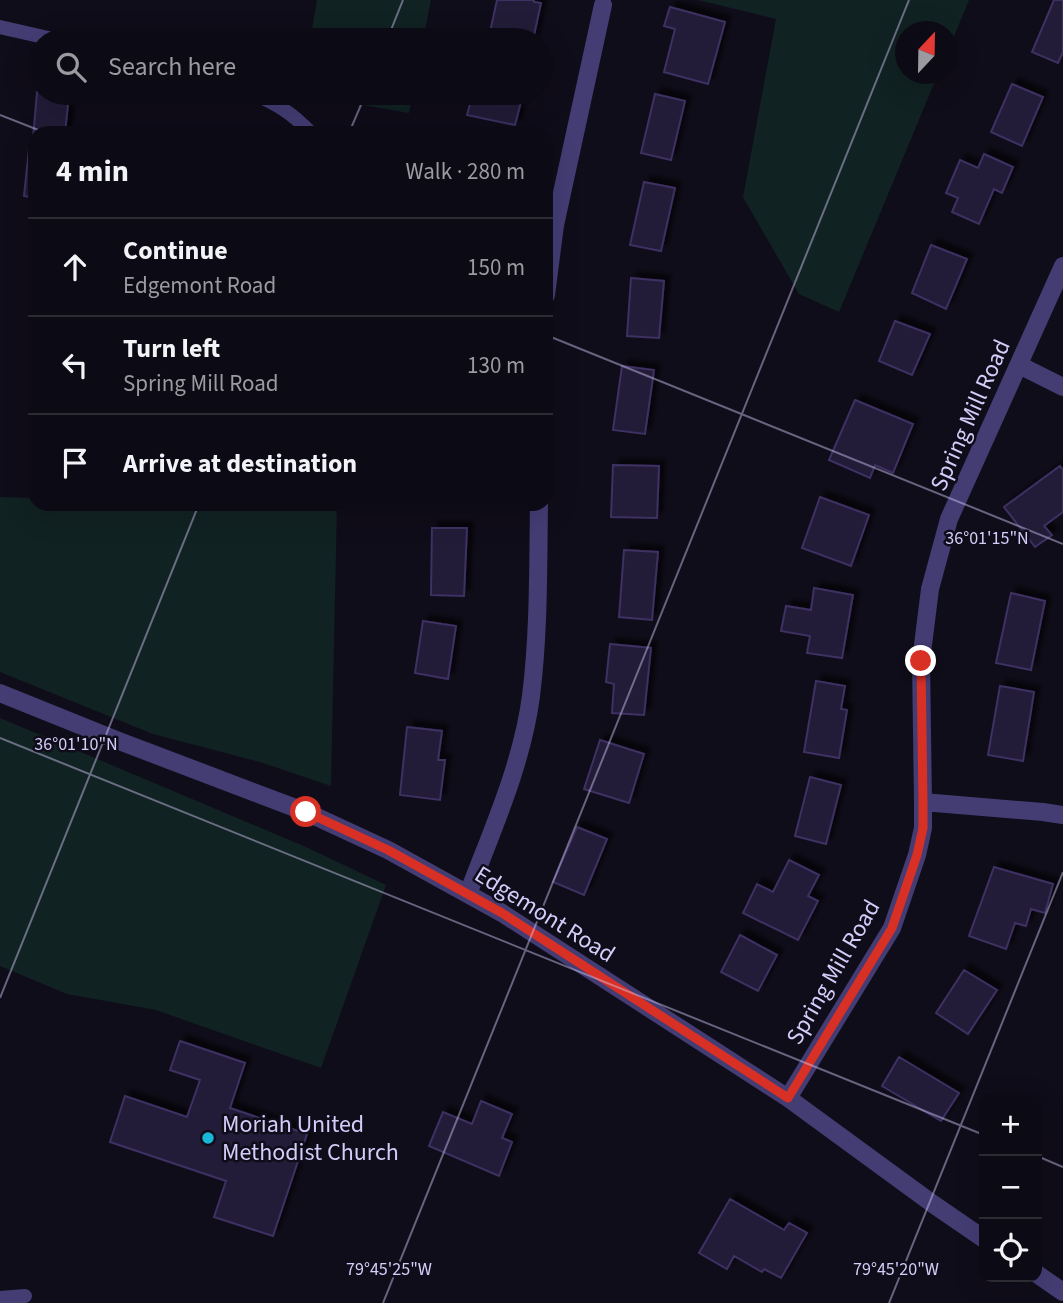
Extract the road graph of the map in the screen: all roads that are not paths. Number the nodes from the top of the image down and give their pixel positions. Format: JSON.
{"nodes":[{"id":1,"x":603,"y":5,"type":"dead end"},
{"id":2,"x":0,"y":27,"type":"edge"},
{"id":3,"x":28,"y":33,"type":"edge"},
{"id":4,"x":277,"y":105,"type":"edge"},
{"id":5,"x":304,"y":126,"type":"edge"},
{"id":6,"x":553,"y":241,"type":"edge"},
{"id":7,"x":1063,"y":266,"type":"edge"},
{"id":8,"x":1019,"y":365,"type":"junction"},
{"id":9,"x":1063,"y":387,"type":"edge"},
{"id":10,"x":539,"y":511,"type":"edge"},
{"id":11,"x":0,"y":693,"type":"edge"},
{"id":12,"x":923,"y":802,"type":"junction"},
{"id":13,"x":1063,"y":815,"type":"edge"},
{"id":14,"x":468,"y":894,"type":"junction"},
{"id":15,"x":788,"y":1098,"type":"junction"},
{"id":16,"x":979,"y":1236,"type":"edge"},
{"id":17,"x":1042,"y":1277,"type":"edge"},
{"id":18,"x":1063,"y":1292,"type":"edge"},
{"id":19,"x":25,"y":1296,"type":"dead end"},
{"id":20,"x":0,"y":1298,"type":"edge"}],
"edges":[{"from":1,"to":6,"type":"street"},
{"from":2,"to":3,"type":"lane"},
{"from":4,"to":5,"type":"lane"},
{"from":7,"to":8,"type":"street","name":"Spring Mill Road"},
{"from":8,"to":9,"type":"street"},
{"from":8,"to":12,"type":"street","name":"Spring Mill Road"},
{"from":10,"to":14,"type":"street"},
{"from":11,"to":14,"type":"street","name":"Edgemont Road"},
{"from":12,"to":13,"type":"street"},
{"from":12,"to":15,"type":"street","name":"Spring Mill Road"},
{"from":14,"to":15,"type":"street","name":"Edgemont Road"},
{"from":15,"to":16,"type":"street","name":"Edgemont Road"},
{"from":17,"to":18,"type":"street"},
{"from":19,"to":20,"type":"lane"}]}
